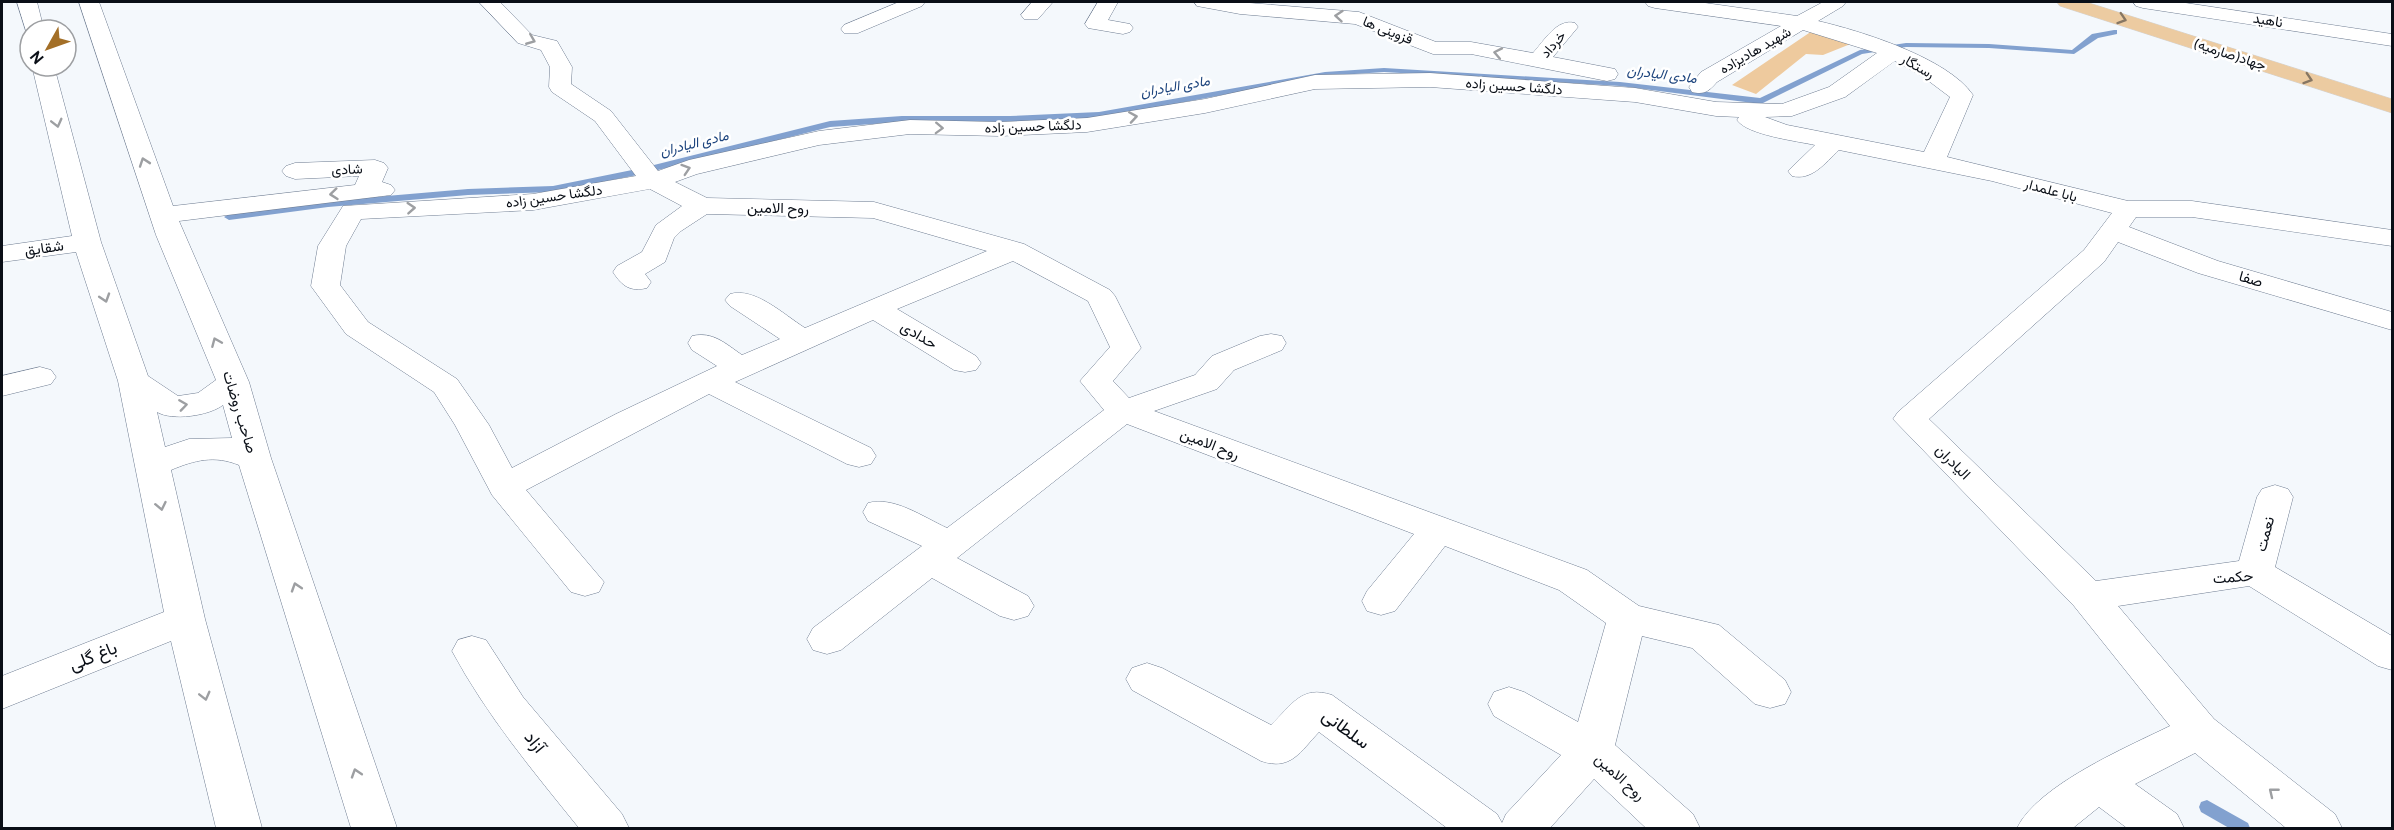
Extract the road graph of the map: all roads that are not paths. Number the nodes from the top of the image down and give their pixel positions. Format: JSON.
{"nodes":[{"id":1,"x":27,"y":2,"type":"edge"},
{"id":2,"x":89,"y":2,"type":"edge"},
{"id":3,"x":489,"y":2,"type":"edge"},
{"id":4,"x":915,"y":2,"type":"edge"},
{"id":5,"x":1108,"y":2,"type":"edge"},
{"id":6,"x":1204,"y":2,"type":"edge"},
{"id":7,"x":1655,"y":2,"type":"edge"},
{"id":8,"x":1836,"y":2,"type":"edge"},
{"id":9,"x":2074,"y":2,"type":"edge"},
{"id":10,"x":2143,"y":2,"type":"edge"},
{"id":11,"x":31,"y":18,"type":"edge"},
{"id":12,"x":1800,"y":23,"type":"junction"},
{"id":13,"x":1568,"y":27,"type":"dead end"},
{"id":14,"x":1123,"y":28,"type":"dead end"},
{"id":15,"x":851,"y":29,"type":"dead end"},
{"id":16,"x":2392,"y":40,"type":"edge"},
{"id":17,"x":1605,"y":49,"type":"dead end"},
{"id":18,"x":1895,"y":53,"type":"junction"},
{"id":19,"x":1538,"y":61,"type":"junction"},
{"id":20,"x":1431,"y":64,"type":"junction"},
{"id":21,"x":1594,"y":72,"type":"junction"},
{"id":22,"x":46,"y":78,"type":"edge"},
{"id":23,"x":1700,"y":87,"type":"junction"},
{"id":24,"x":2392,"y":106,"type":"edge"},
{"id":25,"x":1716,"y":109,"type":"junction"},
{"id":26,"x":1834,"y":141,"type":"junction"},
{"id":27,"x":1932,"y":162,"type":"junction"},
{"id":28,"x":295,"y":171,"type":"dead end"},
{"id":29,"x":1801,"y":171,"type":"dead end"},
{"id":30,"x":647,"y":173,"type":"junction"},
{"id":31,"x":359,"y":202,"type":"junction"},
{"id":32,"x":702,"y":206,"type":"junction"},
{"id":33,"x":164,"y":215,"type":"junction"},
{"id":34,"x":2120,"y":219,"type":"junction"},
{"id":35,"x":2392,"y":238,"type":"edge"},
{"id":36,"x":87,"y":242,"type":"junction"},
{"id":37,"x":1014,"y":250,"type":"junction"},
{"id":38,"x":2,"y":254,"type":"edge"},
{"id":39,"x":637,"y":282,"type":"dead end"},
{"id":40,"x":740,"y":300,"type":"dead end"},
{"id":41,"x":873,"y":308,"type":"junction"},
{"id":42,"x":2392,"y":321,"type":"edge"},
{"id":43,"x":803,"y":340,"type":"junction"},
{"id":44,"x":703,"y":343,"type":"dead end"},
{"id":45,"x":1271,"y":343,"type":"dead end"},
{"id":46,"x":965,"y":363,"type":"dead end"},
{"id":47,"x":742,"y":369,"type":"junction"},
{"id":48,"x":40,"y":377,"type":"dead end"},
{"id":49,"x":134,"y":381,"type":"junction"},
{"id":50,"x":233,"y":382,"type":"junction"},
{"id":51,"x":712,"y":383,"type":"junction"},
{"id":52,"x":2,"y":386,"type":"edge"},
{"id":53,"x":1123,"y":411,"type":"junction"},
{"id":54,"x":859,"y":456,"type":"dead end"},
{"id":55,"x":254,"y":458,"type":"junction"},
{"id":56,"x":152,"y":465,"type":"junction"},
{"id":57,"x":504,"y":488,"type":"junction"},
{"id":58,"x":2275,"y":497,"type":"dead end"},
{"id":59,"x":881,"y":512,"type":"dead end"},
{"id":60,"x":1438,"y":530,"type":"junction"},
{"id":61,"x":940,"y":552,"type":"junction"},
{"id":62,"x":2255,"y":572,"type":"junction"},
{"id":63,"x":585,"y":582,"type":"dead end"},
{"id":64,"x":2088,"y":596,"type":"junction"},
{"id":65,"x":1381,"y":601,"type":"dead end"},
{"id":66,"x":1014,"y":606,"type":"dead end"},
{"id":67,"x":1628,"y":618,"type":"junction"},
{"id":68,"x":185,"y":619,"type":"junction"},
{"id":69,"x":827,"y":639,"type":"dead end"},
{"id":70,"x":472,"y":651,"type":"dead end"},
{"id":71,"x":2392,"y":655,"type":"edge"},
{"id":72,"x":1147,"y":679,"type":"dead end"},
{"id":73,"x":1770,"y":692,"type":"dead end"},
{"id":74,"x":2,"y":693,"type":"edge"},
{"id":75,"x":1509,"y":704,"type":"dead end"},
{"id":76,"x":2199,"y":731,"type":"junction"},
{"id":77,"x":1592,"y":751,"type":"junction"},
{"id":78,"x":2098,"y":782,"type":"junction"},
{"id":79,"x":239,"y":828,"type":"edge"},
{"id":80,"x":374,"y":828,"type":"edge"},
{"id":81,"x":606,"y":828,"type":"edge"},
{"id":82,"x":1481,"y":828,"type":"edge"},
{"id":83,"x":1522,"y":828,"type":"edge"},
{"id":84,"x":1677,"y":828,"type":"edge"},
{"id":85,"x":2040,"y":828,"type":"edge"},
{"id":86,"x":2161,"y":828,"type":"edge"},
{"id":87,"x":2319,"y":828,"type":"edge"}],
"edges":[{"from":1,"to":11,"type":"street"},
{"from":33,"to":2,"type":"street","name":"صاحب روضات","one_way":true},
{"from":3,"to":30,"type":"street","one_way":true},
{"from":4,"to":15,"type":"street"},
{"from":5,"to":14,"type":"street"},
{"from":20,"to":6,"type":"street","name":"قزوینی ها","one_way":true},
{"from":7,"to":12,"type":"street","name":"رستگار"},
{"from":8,"to":12,"type":"street","name":"شهید هادیزاده"},
{"from":9,"to":24,"type":"main road","name":"جهاد(صارمیه)","one_way":true},
{"from":10,"to":16,"type":"street","name":"ناهید"},
{"from":12,"to":18,"type":"street","name":"رستگار"},
{"from":12,"to":23,"type":"street","name":"شهید هادیزاده"},
{"from":13,"to":19,"type":"street","name":"خرداد"},
{"from":17,"to":21,"type":"street"},
{"from":18,"to":25,"type":"street"},
{"from":18,"to":27,"type":"street","name":"رستگار"},
{"from":19,"to":20,"type":"street","name":"دلگشا حسین زاده","one_way":true},
{"from":19,"to":21,"type":"street","name":"دلگشا حسین زاده"},
{"from":20,"to":25,"type":"street","name":"دلگشا حسین زاده"},
{"from":20,"to":30,"type":"street","name":"دلگشا حسین زاده"},
{"from":21,"to":23,"type":"street","name":"دلگشا حسین زاده"},
{"from":22,"to":36,"type":"street","one_way":true},
{"from":23,"to":25,"type":"street"},
{"from":25,"to":26,"type":"street","name":"بابا علمدار"},
{"from":26,"to":27,"type":"street","name":"بابا علمدار"},
{"from":26,"to":29,"type":"street"},
{"from":27,"to":34,"type":"street","name":"بابا علمدار"},
{"from":28,"to":31,"type":"street","name":"شادی"},
{"from":30,"to":31,"type":"street","name":"دلگشا حسین زاده"},
{"from":30,"to":32,"type":"street","name":"روح الامین"},
{"from":31,"to":33,"type":"street","name":"دلگشا حسین زاده","one_way":true},
{"from":31,"to":57,"type":"street"},
{"from":32,"to":37,"type":"street","name":"روح الامین"},
{"from":32,"to":39,"type":"street"},
{"from":50,"to":33,"type":"street","name":"صاحب روضات","one_way":true},
{"from":34,"to":35,"type":"street","name":"بابا علمدار"},
{"from":34,"to":42,"type":"street","name":"صفا"},
{"from":34,"to":64,"type":"street","name":"الیادران"},
{"from":36,"to":38,"type":"street","name":"شقایق"},
{"from":36,"to":49,"type":"street","one_way":true},
{"from":37,"to":41,"type":"street"},
{"from":37,"to":53,"type":"street","name":"روح الامین"},
{"from":40,"to":43,"type":"street"},
{"from":41,"to":43,"type":"street"},
{"from":41,"to":46,"type":"street","name":"حدادی"},
{"from":43,"to":47,"type":"street"},
{"from":44,"to":47,"type":"street"},
{"from":45,"to":53,"type":"street"},
{"from":47,"to":51,"type":"street"},
{"from":48,"to":52,"type":"street"},
{"from":49,"to":50,"type":"street","one_way":true},
{"from":49,"to":56,"type":"street"},
{"from":50,"to":55,"type":"street","name":"صاحب روضات"},
{"from":51,"to":54,"type":"street"},
{"from":51,"to":57,"type":"street"},
{"from":53,"to":60,"type":"street","name":"روح الامین"},
{"from":53,"to":61,"type":"street"},
{"from":55,"to":56,"type":"street"},
{"from":80,"to":55,"type":"street","name":"صاحب روضات","one_way":true},
{"from":56,"to":68,"type":"street","one_way":true},
{"from":57,"to":63,"type":"street"},
{"from":58,"to":62,"type":"street","name":"نعمت"},
{"from":59,"to":61,"type":"street"},
{"from":60,"to":65,"type":"street"},
{"from":60,"to":67,"type":"street","name":"روح الامین"},
{"from":61,"to":66,"type":"street"},
{"from":61,"to":69,"type":"street"},
{"from":62,"to":64,"type":"street","name":"حکمت"},
{"from":62,"to":71,"type":"street","name":"حکمت"},
{"from":64,"to":76,"type":"street","name":"الیادران"},
{"from":67,"to":73,"type":"street"},
{"from":67,"to":77,"type":"street","name":"روح الامین"},
{"from":68,"to":74,"type":"street","name":"باغ گلی"},
{"from":68,"to":79,"type":"street","one_way":true},
{"from":70,"to":81,"type":"street","name":"آزاد"},
{"from":72,"to":82,"type":"street","name":"سلطانی"},
{"from":75,"to":77,"type":"street"},
{"from":76,"to":78,"type":"street"},
{"from":87,"to":76,"type":"street","name":"الیادران","one_way":true},
{"from":77,"to":83,"type":"street"},
{"from":77,"to":84,"type":"street","name":"روح الامین"},
{"from":78,"to":85,"type":"street"},
{"from":78,"to":86,"type":"street"}]}
